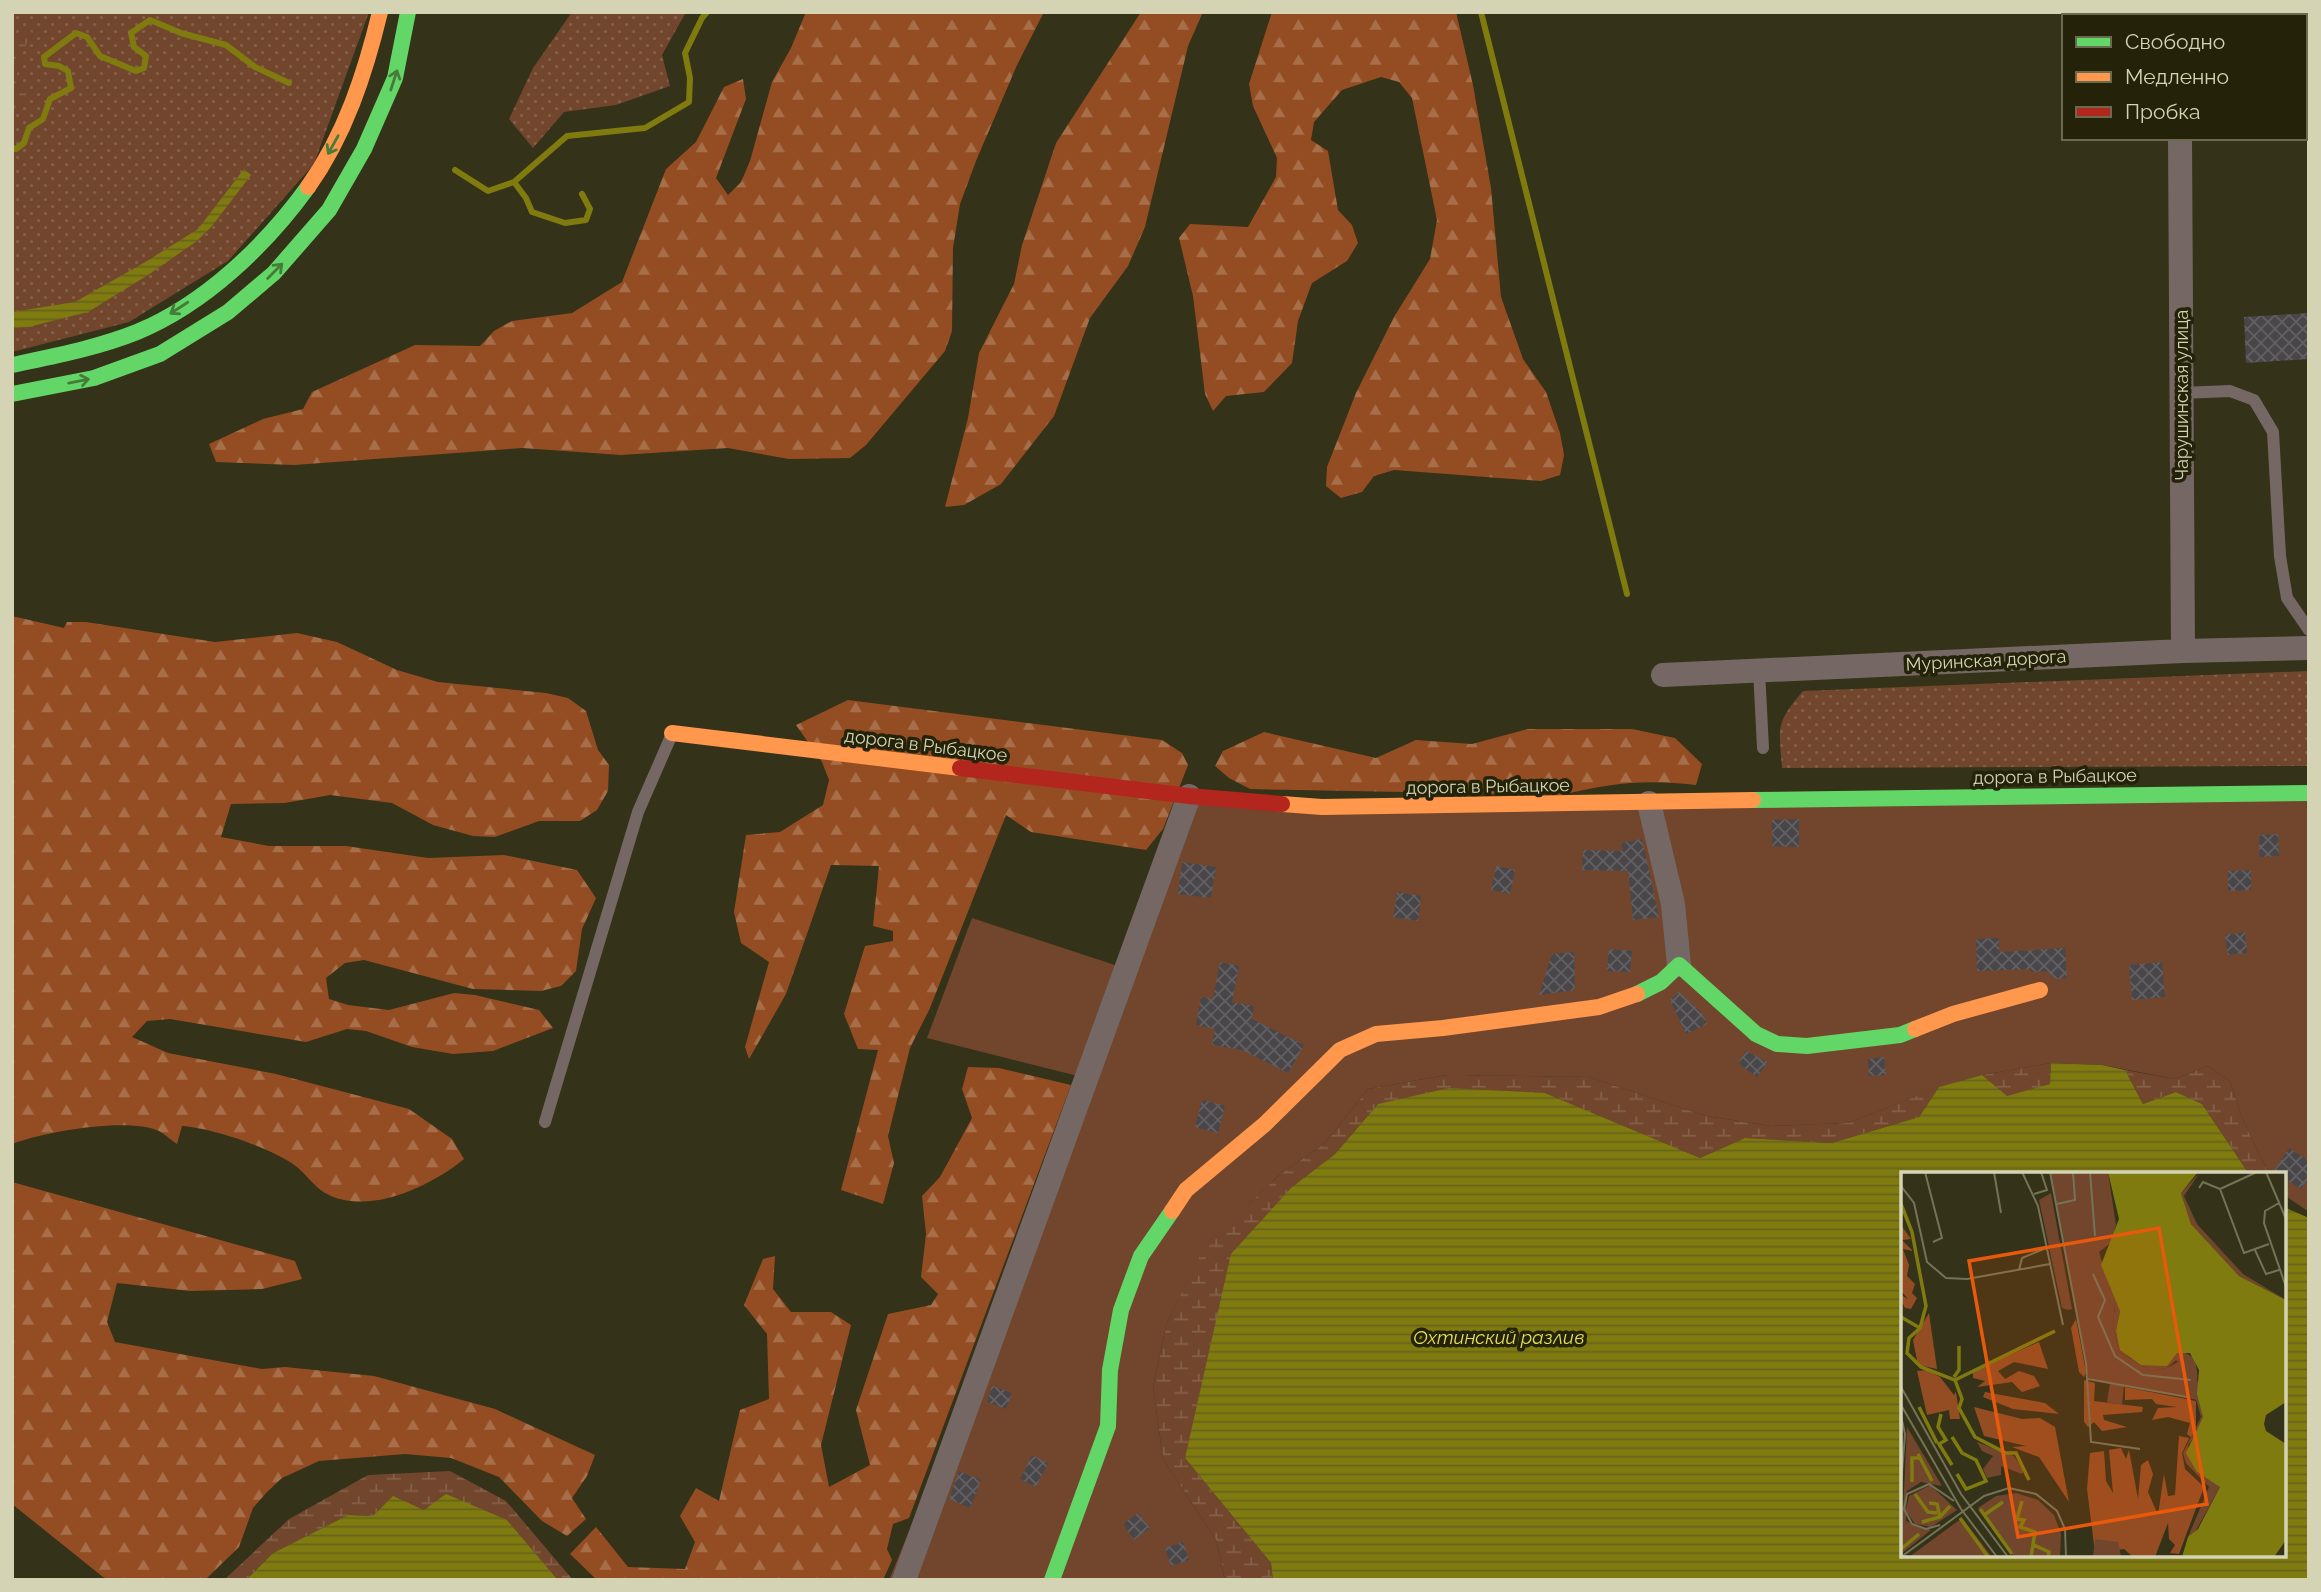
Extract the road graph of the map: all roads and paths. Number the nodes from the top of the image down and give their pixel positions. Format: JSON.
{"nodes":[{"id":1,"x":380,"y":12,"type":"edge"},
{"id":2,"x":408,"y":12,"type":"edge"},
{"id":3,"x":2180,"y":140,"type":"edge"},
{"id":4,"x":12,"y":365,"type":"edge"},
{"id":5,"x":12,"y":394,"type":"edge"},
{"id":6,"x":2181,"y":394,"type":"junction"},
{"id":7,"x":2309,"y":630,"type":"edge"},
{"id":8,"x":2309,"y":648,"type":"edge"},
{"id":9,"x":2183,"y":652,"type":"junction"},
{"id":10,"x":1759,"y":670,"type":"junction"},
{"id":11,"x":1663,"y":674,"type":"dead end"},
{"id":12,"x":672,"y":733,"type":"joint"},
{"id":13,"x":1763,"y":748,"type":"dead end"},
{"id":14,"x":2309,"y":793,"type":"edge"},
{"id":15,"x":1189,"y":796,"type":"junction"},
{"id":16,"x":1649,"y":803,"type":"junction"},
{"id":17,"x":1679,"y":965,"type":"junction"},
{"id":18,"x":2040,"y":990,"type":"dead end"},
{"id":19,"x":545,"y":1122,"type":"dead end"},
{"id":20,"x":904,"y":1580,"type":"edge"},
{"id":21,"x":1052,"y":1580,"type":"edge"}],
"edges":[{"from":1,"to":4,"type":"street","one_way":true},
{"from":5,"to":2,"type":"street","one_way":true},
{"from":3,"to":6,"type":"street","name":"Чарушинская улица"},
{"from":6,"to":7,"type":"lane"},
{"from":6,"to":9,"type":"street","name":"Чарушинская улица"},
{"from":8,"to":9,"type":"street","name":"Муринская дорога"},
{"from":9,"to":10,"type":"street","name":"Муринская дорога"},
{"from":10,"to":11,"type":"street","name":"Муринская дорога"},
{"from":10,"to":13,"type":"lane"},
{"from":12,"to":15,"type":"street","name":"дорога в Рыбацкое"},
{"from":12,"to":19,"type":"lane"},
{"from":14,"to":16,"type":"street","name":"дорога в Рыбацкое"},
{"from":15,"to":16,"type":"street","name":"дорога в Рыбацкое"},
{"from":15,"to":20,"type":"street"},
{"from":16,"to":17,"type":"street"},
{"from":17,"to":18,"type":"street"},
{"from":17,"to":21,"type":"street"}]}
